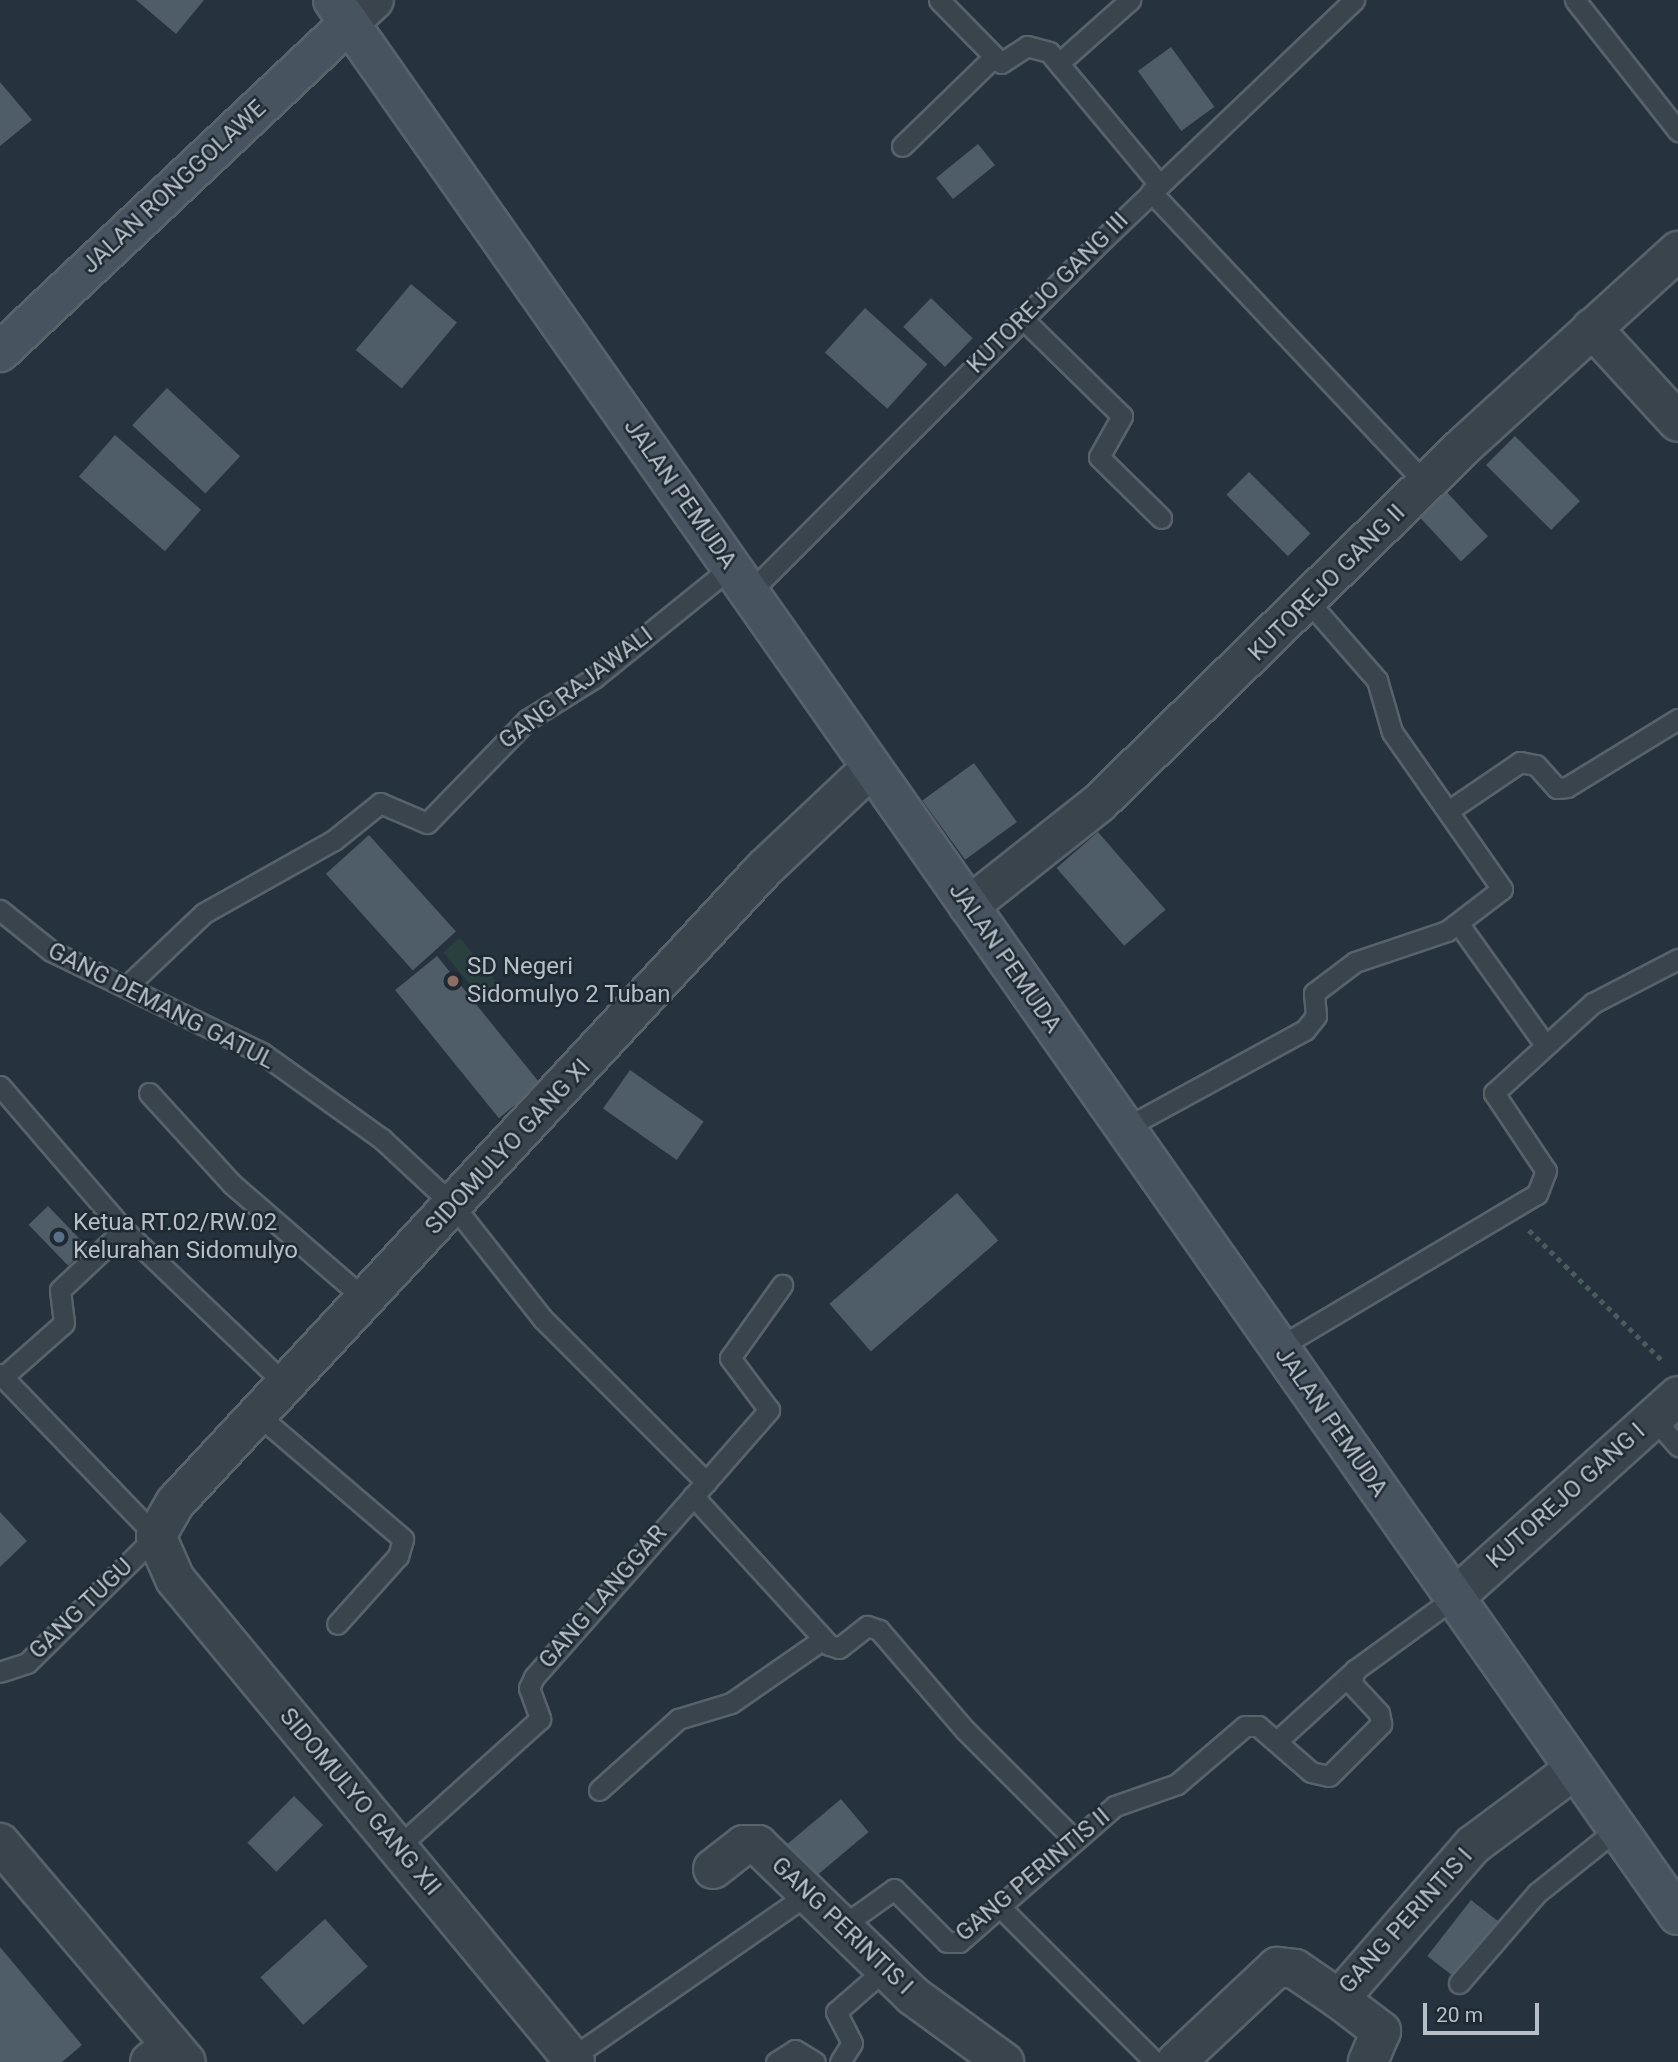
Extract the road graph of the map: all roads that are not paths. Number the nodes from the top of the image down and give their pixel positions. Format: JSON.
{"nodes":[{"id":1,"x":939,"y":0,"type":"edge"},
{"id":2,"x":1130,"y":0,"type":"edge"},
{"id":3,"x":1354,"y":0,"type":"edge"},
{"id":4,"x":1576,"y":0,"type":"edge"},
{"id":5,"x":352,"y":8,"type":"edge"},
{"id":6,"x":994,"y":57,"type":"junction"},
{"id":7,"x":1060,"y":62,"type":"junction"},
{"id":8,"x":1678,"y":131,"type":"edge"},
{"id":9,"x":902,"y":146,"type":"dead end"},
{"id":10,"x":1155,"y":188,"type":"junction"},
{"id":11,"x":1678,"y":251,"type":"edge"},
{"id":12,"x":1022,"y":318,"type":"junction"},
{"id":13,"x":1592,"y":328,"type":"junction"},
{"id":14,"x":0,"y":352,"type":"edge"},
{"id":15,"x":1678,"y":422,"type":"edge"},
{"id":16,"x":1426,"y":485,"type":"junction"},
{"id":17,"x":1161,"y":518,"type":"dead end"},
{"id":18,"x":740,"y":580,"type":"junction"},
{"id":19,"x":1309,"y":602,"type":"junction"},
{"id":20,"x":1678,"y":719,"type":"edge"},
{"id":21,"x":872,"y":768,"type":"junction"},
{"id":22,"x":1448,"y":811,"type":"junction"},
{"id":23,"x":969,"y":906,"type":"junction"},
{"id":24,"x":0,"y":909,"type":"edge"},
{"id":25,"x":1458,"y":923,"type":"junction"},
{"id":26,"x":15,"y":925,"type":"junction"},
{"id":27,"x":0,"y":939,"type":"edge"},
{"id":28,"x":1678,"y":959,"type":"edge"},
{"id":29,"x":125,"y":988,"type":"junction"},
{"id":30,"x":1545,"y":1045,"type":"junction"},
{"id":31,"x":0,"y":1086,"type":"edge"},
{"id":32,"x":149,"y":1093,"type":"dead end"},
{"id":33,"x":1125,"y":1128,"type":"junction"},
{"id":34,"x":454,"y":1206,"type":"junction"},
{"id":35,"x":124,"y":1230,"type":"junction"},
{"id":36,"x":782,"y":1285,"type":"dead end"},
{"id":37,"x":366,"y":1300,"type":"junction"},
{"id":38,"x":1279,"y":1348,"type":"junction"},
{"id":39,"x":1,"y":1375,"type":"edge"},
{"id":40,"x":286,"y":1385,"type":"junction"},
{"id":41,"x":1667,"y":1394,"type":"edge"},
{"id":42,"x":258,"y":1415,"type":"junction"},
{"id":43,"x":1678,"y":1446,"type":"edge"},
{"id":44,"x":699,"y":1489,"type":"junction"},
{"id":45,"x":156,"y":1536,"type":"junction"},
{"id":46,"x":1455,"y":1597,"type":"junction"},
{"id":47,"x":337,"y":1624,"type":"dead end"},
{"id":48,"x":823,"y":1639,"type":"junction"},
{"id":49,"x":1355,"y":1670,"type":"junction"},
{"id":50,"x":0,"y":1672,"type":"edge"},
{"id":51,"x":1277,"y":1741,"type":"junction"},
{"id":52,"x":1575,"y":1769,"type":"junction"},
{"id":53,"x":599,"y":1790,"type":"dead end"},
{"id":54,"x":1617,"y":1829,"type":"junction"},
{"id":55,"x":1075,"y":1840,"type":"junction"},
{"id":56,"x":0,"y":1843,"type":"edge"},
{"id":57,"x":398,"y":1847,"type":"junction"},
{"id":58,"x":713,"y":1869,"type":"dead end"},
{"id":59,"x":809,"y":1893,"type":"junction"},
{"id":60,"x":1000,"y":1907,"type":"junction"},
{"id":61,"x":1678,"y":1916,"type":"edge"},
{"id":62,"x":841,"y":1927,"type":"junction"},
{"id":63,"x":884,"y":1970,"type":"junction"},
{"id":64,"x":1459,"y":1983,"type":"dead end"},
{"id":65,"x":1339,"y":1999,"type":"junction"},
{"id":66,"x":169,"y":2056,"type":"edge"},
{"id":67,"x":573,"y":2060,"type":"edge"},
{"id":68,"x":776,"y":2062,"type":"edge"},
{"id":69,"x":815,"y":2062,"type":"edge"},
{"id":70,"x":840,"y":2062,"type":"edge"},
{"id":71,"x":1004,"y":2062,"type":"edge"},
{"id":72,"x":1155,"y":2062,"type":"edge"},
{"id":73,"x":1175,"y":2062,"type":"edge"},
{"id":74,"x":1368,"y":2062,"type":"edge"}],
"edges":[{"from":1,"to":6,"type":"lane"},
{"from":2,"to":7,"type":"lane"},
{"from":3,"to":10,"type":"lane","name":"KUTOREJO GANG III"},
{"from":4,"to":8,"type":"lane"},
{"from":5,"to":14,"type":"main road","name":"JALAN RONGGOLAWE"},
{"from":5,"to":18,"type":"main road","name":"JALAN PEMUDA"},
{"from":6,"to":7,"type":"lane"},
{"from":6,"to":9,"type":"lane"},
{"from":7,"to":10,"type":"lane"},
{"from":10,"to":12,"type":"lane","name":"KUTOREJO GANG III"},
{"from":10,"to":16,"type":"lane"},
{"from":11,"to":13,"type":"street","name":"KUTOREJO GANG II"},
{"from":12,"to":17,"type":"lane"},
{"from":12,"to":18,"type":"lane","name":"KUTOREJO GANG III"},
{"from":13,"to":15,"type":"street"},
{"from":13,"to":16,"type":"street","name":"KUTOREJO GANG II"},
{"from":16,"to":19,"type":"street","name":"KUTOREJO GANG II"},
{"from":18,"to":21,"type":"main road","name":"JALAN PEMUDA"},
{"from":18,"to":29,"type":"lane","name":"GANG RAJAWALI"},
{"from":19,"to":22,"type":"lane"},
{"from":19,"to":23,"type":"street","name":"KUTOREJO GANG II"},
{"from":20,"to":22,"type":"lane"},
{"from":21,"to":23,"type":"main road","name":"JALAN PEMUDA"},
{"from":21,"to":34,"type":"street","name":"SIDOMULYO GANG XI"},
{"from":22,"to":25,"type":"lane"},
{"from":23,"to":33,"type":"main road","name":"JALAN PEMUDA"},
{"from":24,"to":26,"type":"lane","name":"GANG DEMANG GATUL"},
{"from":25,"to":30,"type":"lane"},
{"from":25,"to":33,"type":"lane"},
{"from":26,"to":27,"type":"lane"},
{"from":26,"to":29,"type":"lane","name":"GANG DEMANG GATUL"},
{"from":28,"to":30,"type":"lane"},
{"from":29,"to":34,"type":"lane","name":"GANG DEMANG GATUL"},
{"from":30,"to":38,"type":"lane"},
{"from":31,"to":35,"type":"lane"},
{"from":32,"to":37,"type":"lane"},
{"from":33,"to":38,"type":"main road","name":"JALAN PEMUDA"},
{"from":34,"to":37,"type":"street","name":"SIDOMULYO GANG XI"},
{"from":34,"to":44,"type":"lane","name":"GANG DEMANG GATUL"},
{"from":35,"to":39,"type":"lane"},
{"from":35,"to":40,"type":"lane"},
{"from":36,"to":44,"type":"lane"},
{"from":37,"to":40,"type":"street","name":"SIDOMULYO GANG XI"},
{"from":38,"to":46,"type":"main road","name":"JALAN PEMUDA"},
{"from":39,"to":45,"type":"lane"},
{"from":40,"to":42,"type":"street","name":"SIDOMULYO GANG XI"},
{"from":41,"to":43,"type":"lane"},
{"from":41,"to":46,"type":"street","name":"KUTOREJO GANG I"},
{"from":42,"to":45,"type":"street","name":"SIDOMULYO GANG XI"},
{"from":42,"to":47,"type":"lane"},
{"from":44,"to":48,"type":"lane","name":"GANG DEMANG GATUL"},
{"from":44,"to":57,"type":"lane","name":"GANG LANGGAR"},
{"from":45,"to":50,"type":"lane","name":"GANG TUGU"},
{"from":45,"to":57,"type":"street","name":"SIDOMULYO GANG XII"},
{"from":46,"to":49,"type":"lane"},
{"from":46,"to":52,"type":"main road","name":"JALAN PEMUDA"},
{"from":48,"to":53,"type":"lane"},
{"from":48,"to":55,"type":"lane"},
{"from":49,"to":51,"type":"lane"},
{"from":49,"to":51,"type":"lane","name":"GANG PERINTIS II"},
{"from":51,"to":55,"type":"lane","name":"GANG PERINTIS II"},
{"from":52,"to":54,"type":"main road","name":"JALAN PEMUDA"},
{"from":52,"to":65,"type":"street","name":"GANG PERINTIS I"},
{"from":54,"to":61,"type":"main road","name":"JALAN PEMUDA"},
{"from":54,"to":64,"type":"lane"},
{"from":55,"to":60,"type":"lane","name":"GANG PERINTIS II"},
{"from":56,"to":66,"type":"street"},
{"from":57,"to":67,"type":"street","name":"SIDOMULYO GANG XII"},
{"from":58,"to":59,"type":"street","name":"GANG PERINTIS I"},
{"from":59,"to":62,"type":"street","name":"GANG PERINTIS I"},
{"from":59,"to":67,"type":"lane"},
{"from":60,"to":62,"type":"lane","name":"GANG PERINTIS II"},
{"from":60,"to":72,"type":"lane"},
{"from":62,"to":63,"type":"street","name":"GANG PERINTIS I"},
{"from":63,"to":70,"type":"lane"},
{"from":63,"to":71,"type":"street","name":"GANG PERINTIS I"},
{"from":65,"to":73,"type":"street","name":"GANG PERINTIS I"},
{"from":65,"to":74,"type":"street"},
{"from":68,"to":69,"type":"lane"}]}
